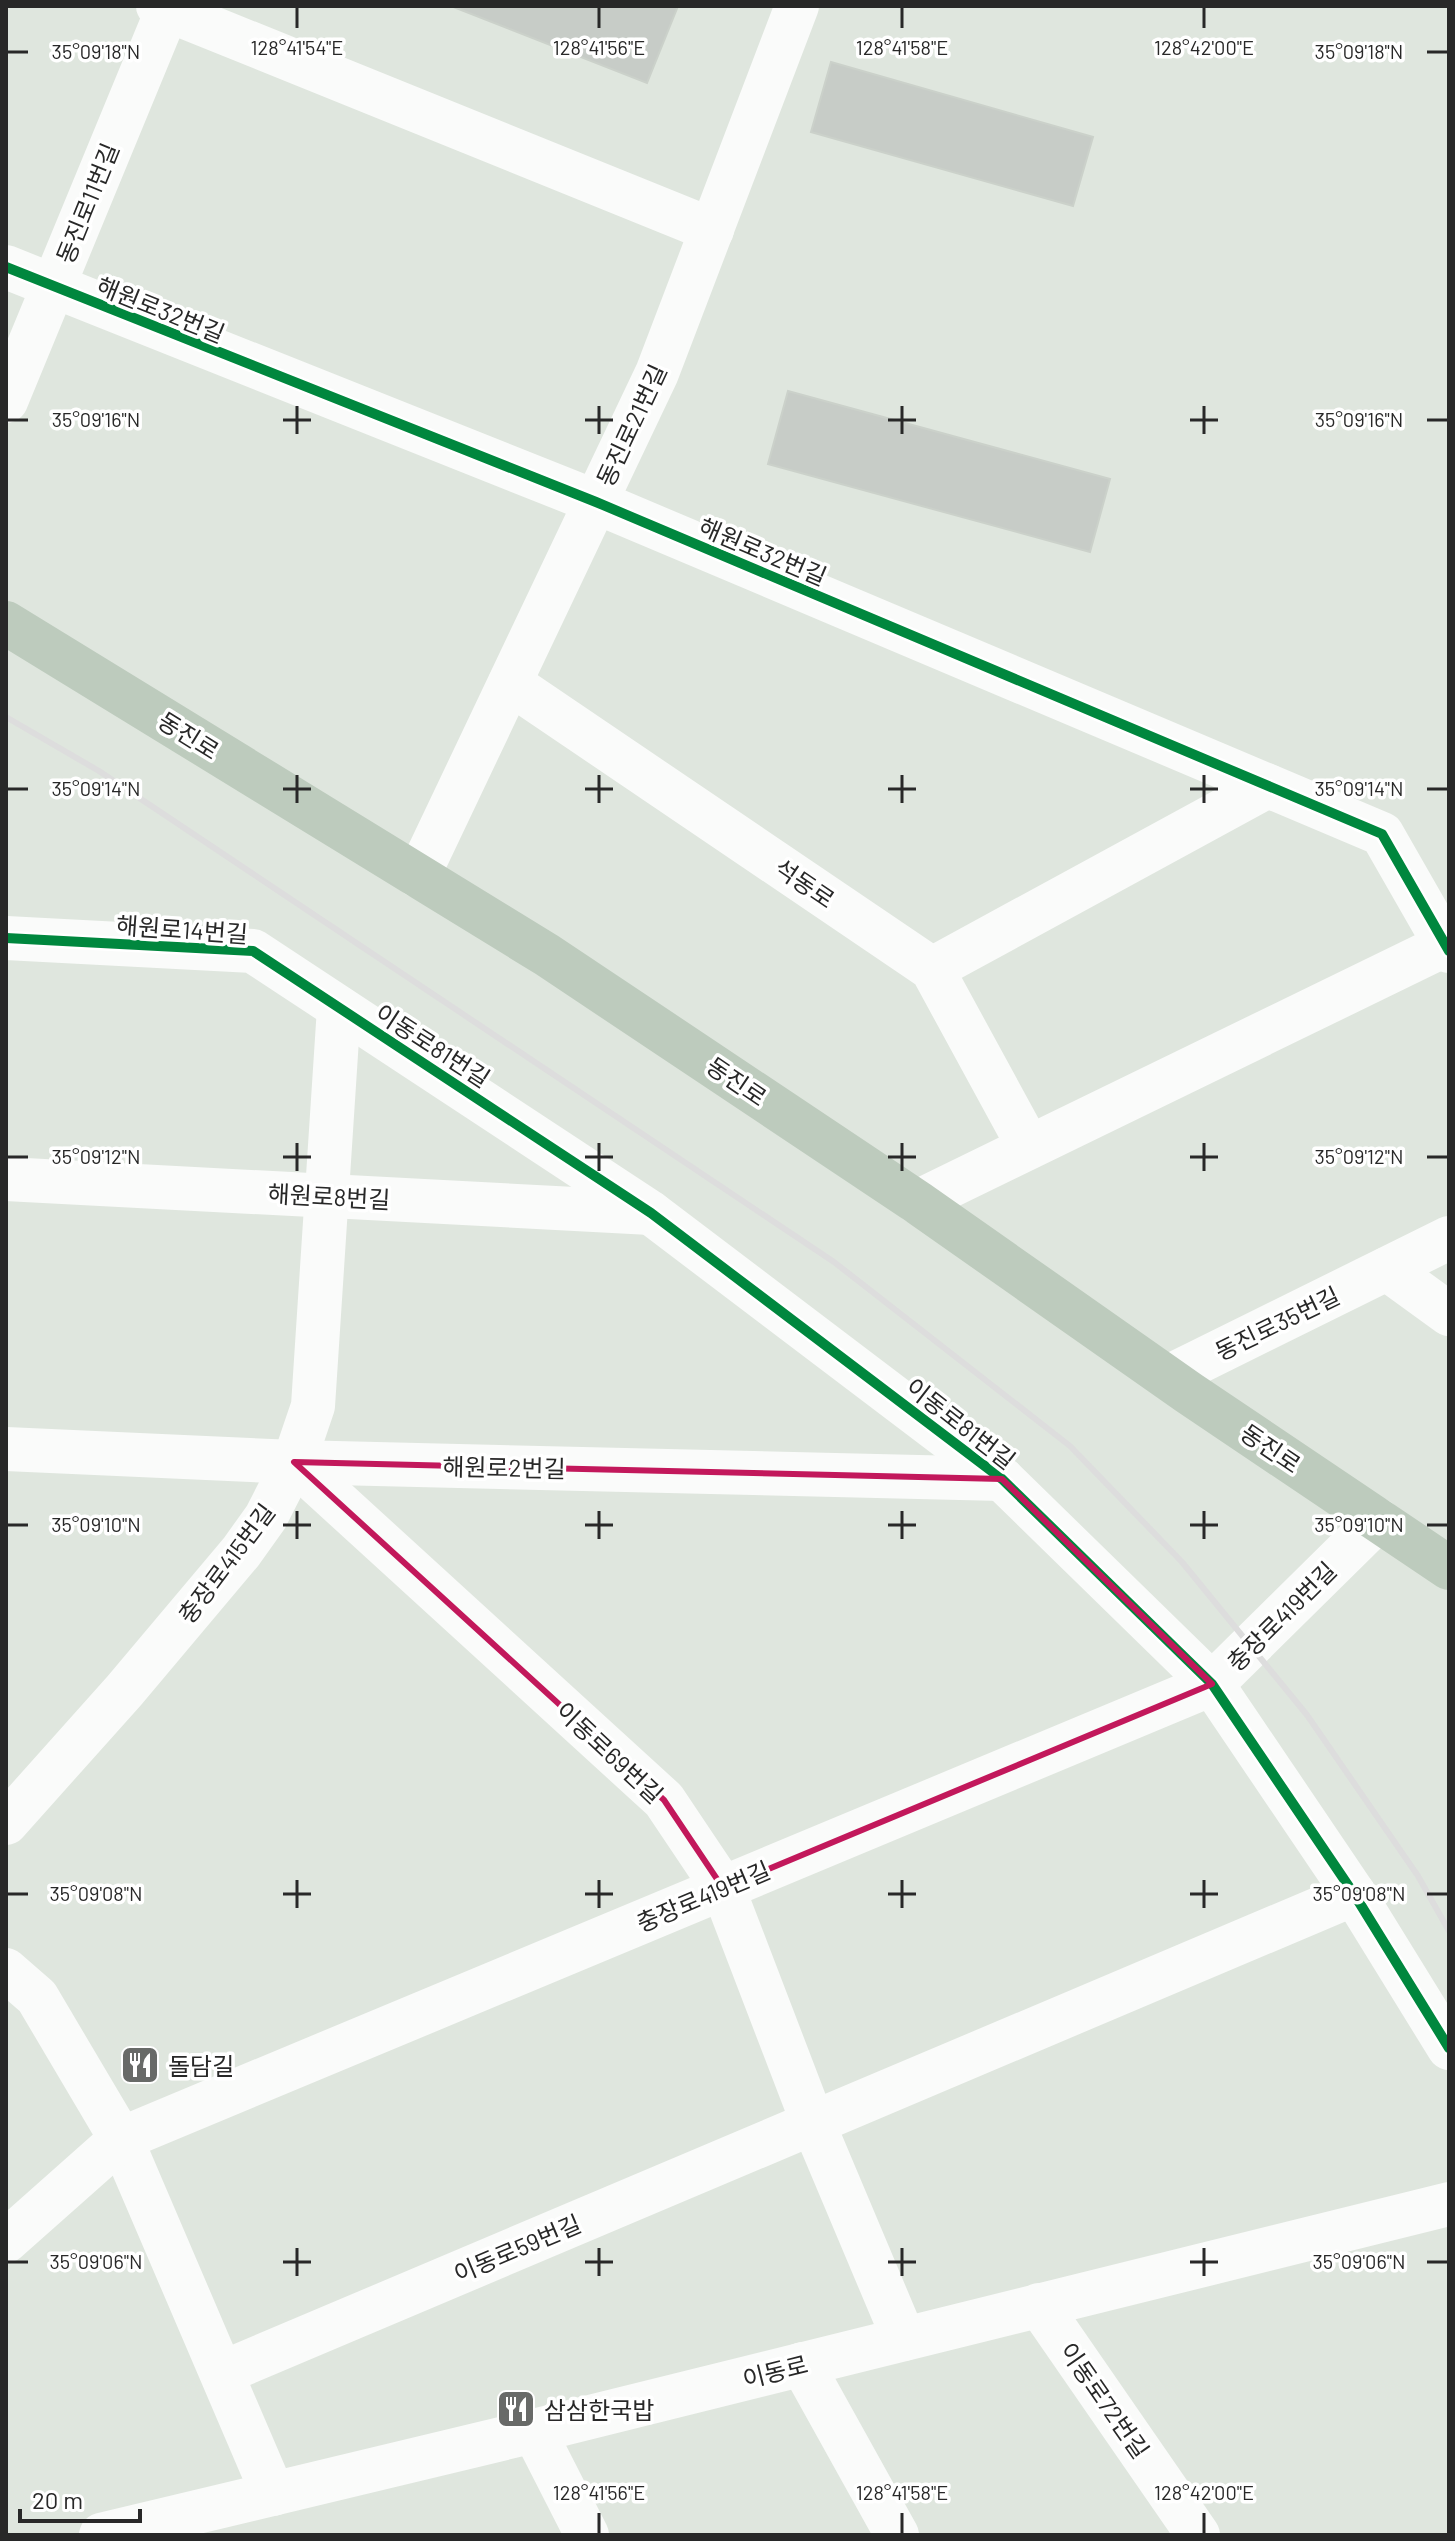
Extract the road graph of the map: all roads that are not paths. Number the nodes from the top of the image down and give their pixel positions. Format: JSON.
{"nodes":[{"id":1,"x":797,"y":6,"type":"edge"},
{"id":2,"x":165,"y":7,"type":"edge"},
{"id":3,"x":712,"y":230,"type":"junction"},
{"id":4,"x":6,"y":267,"type":"edge"},
{"id":5,"x":53,"y":287,"type":"junction"},
{"id":6,"x":6,"y":401,"type":"edge"},
{"id":7,"x":596,"y":502,"type":"junction"},
{"id":8,"x":6,"y":623,"type":"edge"},
{"id":9,"x":510,"y":683,"type":"junction"},
{"id":10,"x":1268,"y":786,"type":"junction"},
{"id":11,"x":418,"y":876,"type":"junction"},
{"id":12,"x":6,"y":938,"type":"edge"},
{"id":13,"x":1448,"y":946,"type":"edge"},
{"id":14,"x":932,"y":969,"type":"junction"},
{"id":15,"x":339,"y":1008,"type":"junction"},
{"id":16,"x":1029,"y":1147,"type":"junction"},
{"id":17,"x":6,"y":1179,"type":"edge"},
{"id":18,"x":327,"y":1196,"type":"junction"},
{"id":19,"x":917,"y":1202,"type":"junction"},
{"id":20,"x":651,"y":1213,"type":"junction"},
{"id":21,"x":1449,"y":1238,"type":"edge"},
{"id":22,"x":1387,"y":1269,"type":"junction"},
{"id":23,"x":1449,"y":1314,"type":"edge"},
{"id":24,"x":1168,"y":1377,"type":"junction"},
{"id":25,"x":6,"y":1449,"type":"edge"},
{"id":26,"x":294,"y":1462,"type":"junction"},
{"id":27,"x":1002,"y":1479,"type":"junction"},
{"id":28,"x":1378,"y":1520,"type":"junction"},
{"id":29,"x":1449,"y":1568,"type":"edge"},
{"id":30,"x":1212,"y":1684,"type":"junction"},
{"id":31,"x":6,"y":1823,"type":"edge"},
{"id":32,"x":723,"y":1888,"type":"junction"},
{"id":33,"x":1354,"y":1894,"type":"junction"},
{"id":34,"x":6,"y":1970,"type":"edge"},
{"id":35,"x":1449,"y":2048,"type":"edge"},
{"id":36,"x":813,"y":2123,"type":"junction"},
{"id":37,"x":121,"y":2139,"type":"junction"},
{"id":38,"x":1449,"y":2204,"type":"edge"},
{"id":39,"x":6,"y":2241,"type":"edge"},
{"id":40,"x":1039,"y":2305,"type":"junction"},
{"id":41,"x":904,"y":2339,"type":"junction"},
{"id":42,"x":802,"y":2364,"type":"junction"},
{"id":43,"x":222,"y":2373,"type":"junction"},
{"id":44,"x":534,"y":2431,"type":"junction"},
{"id":45,"x":260,"y":2510,"type":"edge"},
{"id":46,"x":101,"y":2535,"type":"edge"},
{"id":47,"x":587,"y":2535,"type":"edge"},
{"id":48,"x":897,"y":2535,"type":"edge"},
{"id":49,"x":1198,"y":2535,"type":"edge"}],
"edges":[{"from":1,"to":3,"type":"street","name":"동진로21번길"},
{"from":2,"to":3,"type":"street"},
{"from":2,"to":5,"type":"street","name":"동진로11번길"},
{"from":3,"to":7,"type":"street","name":"동진로21번길"},
{"from":4,"to":5,"type":"street","name":"해원로32번길"},
{"from":5,"to":6,"type":"street","name":"동진로11번길"},
{"from":5,"to":7,"type":"street","name":"해원로32번길"},
{"from":7,"to":9,"type":"street","name":"동진로21번길"},
{"from":7,"to":10,"type":"street","name":"해원로32번길"},
{"from":8,"to":11,"type":"main road","name":"동진로"},
{"from":9,"to":11,"type":"street","name":"동진로21번길"},
{"from":9,"to":14,"type":"street","name":"석동로"},
{"from":10,"to":13,"type":"street","name":"해원로32번길"},
{"from":10,"to":14,"type":"street"},
{"from":11,"to":19,"type":"main road","name":"동진로"},
{"from":12,"to":15,"type":"street","name":"해원로14번길"},
{"from":13,"to":16,"type":"street"},
{"from":14,"to":16,"type":"street","name":"석동로"},
{"from":15,"to":18,"type":"street","name":"충장로415번길"},
{"from":15,"to":20,"type":"street","name":"이동로81번길"},
{"from":16,"to":19,"type":"street"},
{"from":17,"to":18,"type":"street","name":"해원로8번길"},
{"from":18,"to":20,"type":"street","name":"해원로8번길"},
{"from":18,"to":26,"type":"street","name":"충장로415번길"},
{"from":19,"to":24,"type":"main road","name":"동진로"},
{"from":20,"to":27,"type":"street","name":"이동로81번길"},
{"from":21,"to":22,"type":"street","name":"동진로35번길"},
{"from":22,"to":23,"type":"street"},
{"from":22,"to":24,"type":"street","name":"동진로35번길"},
{"from":24,"to":28,"type":"main road","name":"동진로"},
{"from":25,"to":26,"type":"street","name":"해원로2번길"},
{"from":26,"to":27,"type":"street","name":"해원로2번길"},
{"from":26,"to":31,"type":"street","name":"충장로415번길"},
{"from":26,"to":32,"type":"street","name":"이동로69번길"},
{"from":27,"to":30,"type":"street","name":"이동로81번길"},
{"from":28,"to":29,"type":"main road","name":"동진로"},
{"from":28,"to":30,"type":"street","name":"충장로419번길"},
{"from":30,"to":32,"type":"street","name":"충장로419번길"},
{"from":30,"to":33,"type":"street","name":"이동로81번길"},
{"from":32,"to":36,"type":"street","name":"이동로69번길"},
{"from":32,"to":37,"type":"street","name":"충장로419번길"},
{"from":33,"to":35,"type":"street","name":"이동로81번길"},
{"from":33,"to":36,"type":"street"},
{"from":34,"to":37,"type":"street"},
{"from":36,"to":41,"type":"street","name":"이동로69번길"},
{"from":36,"to":43,"type":"street","name":"이동로59번길"},
{"from":37,"to":39,"type":"street","name":"충장로419번길"},
{"from":37,"to":43,"type":"street"},
{"from":38,"to":40,"type":"street","name":"이동로"},
{"from":40,"to":41,"type":"street","name":"이동로"},
{"from":40,"to":49,"type":"street","name":"이동로72번길"},
{"from":41,"to":42,"type":"street","name":"이동로"},
{"from":42,"to":44,"type":"street","name":"이동로"},
{"from":42,"to":48,"type":"street"},
{"from":43,"to":45,"type":"street"},
{"from":44,"to":45,"type":"street","name":"이동로"},
{"from":44,"to":47,"type":"street"},
{"from":45,"to":46,"type":"street","name":"이동로"}]}
